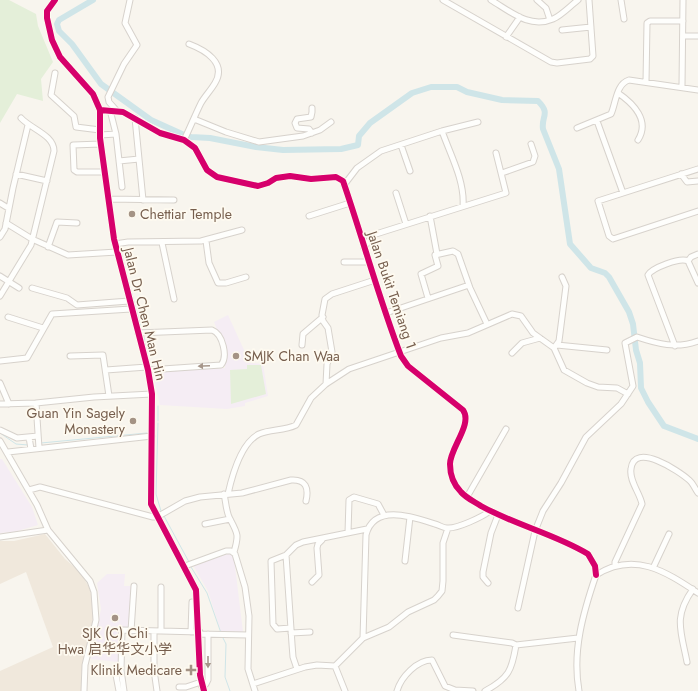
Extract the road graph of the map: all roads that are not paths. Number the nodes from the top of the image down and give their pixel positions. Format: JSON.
{"nodes":[{"id":1,"x":55,"y":0,"type":"edge"},
{"id":2,"x":130,"y":0,"type":"edge"},
{"id":3,"x":443,"y":0,"type":"edge"},
{"id":4,"x":491,"y":0,"type":"edge"},
{"id":5,"x":537,"y":0,"type":"edge"},
{"id":6,"x":578,"y":0,"type":"edge"},
{"id":7,"x":589,"y":0,"type":"edge"},
{"id":8,"x":621,"y":0,"type":"edge"},
{"id":9,"x":683,"y":0,"type":"edge"},
{"id":10,"x":520,"y":17,"type":"junction"},
{"id":11,"x":624,"y":19,"type":"dead end"},
{"id":12,"x":550,"y":20,"type":"junction"},
{"id":13,"x":683,"y":20,"type":"junction"},
{"id":14,"x":591,"y":27,"type":"junction"},
{"id":15,"x":562,"y":30,"type":"dead end"},
{"id":16,"x":683,"y":36,"type":"junction"},
{"id":17,"x":698,"y":36,"type":"edge"},
{"id":18,"x":506,"y":37,"type":"junction"},
{"id":19,"x":189,"y":44,"type":"dead end"},
{"id":20,"x":55,"y":73,"type":"dead end"},
{"id":21,"x":646,"y":82,"type":"junction"},
{"id":22,"x":682,"y":86,"type":"junction"},
{"id":23,"x":698,"y":90,"type":"edge"},
{"id":24,"x":618,"y":93,"type":"junction"},
{"id":25,"x":312,"y":108,"type":"dead end"},
{"id":26,"x":100,"y":110,"type":"junction"},
{"id":27,"x":110,"y":110,"type":"junction"},
{"id":28,"x":118,"y":111,"type":"junction"},
{"id":29,"x":21,"y":118,"type":"dead end"},
{"id":30,"x":135,"y":118,"type":"junction"},
{"id":31,"x":194,"y":119,"type":"junction"},
{"id":32,"x":597,"y":121,"type":"junction"},
{"id":33,"x":331,"y":122,"type":"dead end"},
{"id":34,"x":478,"y":122,"type":"dead end"},
{"id":35,"x":28,"y":125,"type":"junction"},
{"id":36,"x":577,"y":128,"type":"dead end"},
{"id":37,"x":442,"y":131,"type":"junction"},
{"id":38,"x":100,"y":132,"type":"junction"},
{"id":39,"x":312,"y":133,"type":"junction"},
{"id":40,"x":116,"y":134,"type":"junction"},
{"id":41,"x":184,"y":140,"type":"junction"},
{"id":42,"x":638,"y":140,"type":"dead end"},
{"id":43,"x":101,"y":144,"type":"junction"},
{"id":44,"x":531,"y":144,"type":"dead end"},
{"id":45,"x":401,"y":145,"type":"junction"},
{"id":46,"x":496,"y":153,"type":"dead end"},
{"id":47,"x":139,"y":159,"type":"junction"},
{"id":48,"x":119,"y":161,"type":"junction"},
{"id":49,"x":698,"y":169,"type":"edge"},
{"id":50,"x":410,"y":171,"type":"dead end"},
{"id":51,"x":104,"y":172,"type":"junction"},
{"id":52,"x":502,"y":173,"type":"junction"},
{"id":53,"x":16,"y":174,"type":"junction"},
{"id":54,"x":681,"y":174,"type":"junction"},
{"id":55,"x":47,"y":181,"type":"junction"},
{"id":56,"x":698,"y":182,"type":"edge"},
{"id":57,"x":344,"y":185,"type":"junction"},
{"id":58,"x":122,"y":187,"type":"dead end"},
{"id":59,"x":396,"y":193,"type":"dead end"},
{"id":60,"x":623,"y":193,"type":"junction"},
{"id":61,"x":109,"y":199,"type":"junction"},
{"id":62,"x":143,"y":200,"type":"junction"},
{"id":63,"x":174,"y":200,"type":"dead end"},
{"id":64,"x":0,"y":203,"type":"edge"},
{"id":65,"x":350,"y":203,"type":"junction"},
{"id":66,"x":463,"y":206,"type":"junction"},
{"id":67,"x":8,"y":208,"type":"junction"},
{"id":68,"x":698,"y":211,"type":"edge"},
{"id":69,"x":309,"y":216,"type":"dead end"},
{"id":70,"x":430,"y":216,"type":"junction"},
{"id":71,"x":6,"y":222,"type":"junction"},
{"id":72,"x":77,"y":223,"type":"dead end"},
{"id":73,"x":406,"y":224,"type":"junction"},
{"id":74,"x":242,"y":230,"type":"dead end"},
{"id":75,"x":0,"y":237,"type":"edge"},
{"id":76,"x":371,"y":237,"type":"junction"},
{"id":77,"x":32,"y":239,"type":"junction"},
{"id":78,"x":362,"y":239,"type":"junction"},
{"id":79,"x":206,"y":241,"type":"junction"},
{"id":80,"x":162,"y":243,"type":"junction"},
{"id":81,"x":115,"y":244,"type":"junction"},
{"id":82,"x":48,"y":247,"type":"junction"},
{"id":83,"x":364,"y":248,"type":"junction"},
{"id":84,"x":117,"y":252,"type":"junction"},
{"id":85,"x":438,"y":254,"type":"junction"},
{"id":86,"x":698,"y":254,"type":"edge"},
{"id":87,"x":688,"y":261,"type":"junction"},
{"id":88,"x":344,"y":262,"type":"dead end"},
{"id":89,"x":368,"y":262,"type":"junction"},
{"id":90,"x":0,"y":276,"type":"edge"},
{"id":91,"x":246,"y":277,"type":"dead end"},
{"id":92,"x":562,"y":277,"type":"dead end"},
{"id":93,"x":375,"y":280,"type":"junction"},
{"id":94,"x":9,"y":282,"type":"junction"},
{"id":95,"x":698,"y":283,"type":"edge"},
{"id":96,"x":469,"y":285,"type":"junction"},
{"id":97,"x":19,"y":288,"type":"dead end"},
{"id":98,"x":32,"y":288,"type":"dead end"},
{"id":99,"x":0,"y":296,"type":"edge"},
{"id":100,"x":428,"y":298,"type":"junction"},
{"id":101,"x":174,"y":299,"type":"dead end"},
{"id":102,"x":129,"y":301,"type":"junction"},
{"id":103,"x":131,"y":309,"type":"junction"},
{"id":104,"x":386,"y":313,"type":"junction"},
{"id":105,"x":8,"y":317,"type":"dead end"},
{"id":106,"x":322,"y":317,"type":"junction"},
{"id":107,"x":487,"y":324,"type":"junction"},
{"id":108,"x":43,"y":328,"type":"junction"},
{"id":109,"x":138,"y":333,"type":"junction"},
{"id":110,"x":540,"y":338,"type":"junction"},
{"id":111,"x":698,"y":341,"type":"edge"},
{"id":112,"x":302,"y":345,"type":"dead end"},
{"id":113,"x":556,"y":346,"type":"junction"},
{"id":114,"x":675,"y":346,"type":"junction"},
{"id":115,"x":607,"y":350,"type":"dead end"},
{"id":116,"x":399,"y":352,"type":"junction"},
{"id":117,"x":512,"y":354,"type":"dead end"},
{"id":118,"x":70,"y":356,"type":"dead end"},
{"id":119,"x":0,"y":361,"type":"edge"},
{"id":120,"x":147,"y":368,"type":"junction"},
{"id":121,"x":106,"y":370,"type":"junction"},
{"id":122,"x":0,"y":383,"type":"edge"},
{"id":123,"x":326,"y":384,"type":"junction"},
{"id":124,"x":152,"y":394,"type":"junction"},
{"id":125,"x":628,"y":394,"type":"junction"},
{"id":126,"x":109,"y":396,"type":"junction"},
{"id":127,"x":36,"y":403,"type":"junction"},
{"id":128,"x":0,"y":404,"type":"edge"},
{"id":129,"x":9,"y":404,"type":"junction"},
{"id":130,"x":506,"y":429,"type":"dead end"},
{"id":131,"x":0,"y":430,"type":"edge"},
{"id":132,"x":38,"y":436,"type":"junction"},
{"id":133,"x":152,"y":436,"type":"junction"},
{"id":134,"x":29,"y":437,"type":"junction"},
{"id":135,"x":0,"y":441,"type":"edge"},
{"id":136,"x":39,"y":448,"type":"junction"},
{"id":137,"x":31,"y":449,"type":"junction"},
{"id":138,"x":8,"y":452,"type":"junction"},
{"id":139,"x":29,"y":490,"type":"junction"},
{"id":140,"x":698,"y":493,"type":"edge"},
{"id":141,"x":226,"y":494,"type":"junction"},
{"id":142,"x":467,"y":497,"type":"junction"},
{"id":143,"x":306,"y":501,"type":"dead end"},
{"id":144,"x":490,"y":511,"type":"junction"},
{"id":145,"x":161,"y":514,"type":"junction"},
{"id":146,"x":384,"y":515,"type":"junction"},
{"id":147,"x":498,"y":515,"type":"junction"},
{"id":148,"x":410,"y":517,"type":"junction"},
{"id":149,"x":230,"y":519,"type":"junction"},
{"id":150,"x":205,"y":524,"type":"dead end"},
{"id":151,"x":448,"y":528,"type":"junction"},
{"id":152,"x":367,"y":529,"type":"junction"},
{"id":153,"x":48,"y":530,"type":"junction"},
{"id":154,"x":535,"y":530,"type":"junction"},
{"id":155,"x":348,"y":533,"type":"junction"},
{"id":156,"x":669,"y":534,"type":"dead end"},
{"id":157,"x":0,"y":538,"type":"edge"},
{"id":158,"x":323,"y":539,"type":"junction"},
{"id":159,"x":234,"y":552,"type":"junction"},
{"id":160,"x":286,"y":556,"type":"junction"},
{"id":161,"x":405,"y":561,"type":"dead end"},
{"id":162,"x":188,"y":565,"type":"junction"},
{"id":163,"x":615,"y":565,"type":"junction"},
{"id":164,"x":653,"y":568,"type":"junction"},
{"id":165,"x":596,"y":575,"type":"junction"},
{"id":166,"x":312,"y":582,"type":"dead end"},
{"id":167,"x":488,"y":584,"type":"dead end"},
{"id":168,"x":134,"y":586,"type":"dead end"},
{"id":169,"x":161,"y":587,"type":"dead end"},
{"id":170,"x":693,"y":589,"type":"junction"},
{"id":171,"x":698,"y":593,"type":"edge"},
{"id":172,"x":192,"y":602,"type":"dead end"},
{"id":173,"x":518,"y":608,"type":"dead end"},
{"id":174,"x":291,"y":630,"type":"junction"},
{"id":175,"x":131,"y":631,"type":"junction"},
{"id":176,"x":154,"y":631,"type":"junction"},
{"id":177,"x":161,"y":631,"type":"junction"},
{"id":178,"x":191,"y":632,"type":"junction"},
{"id":179,"x":310,"y":632,"type":"dead end"},
{"id":180,"x":200,"y":633,"type":"junction"},
{"id":181,"x":208,"y":634,"type":"junction"},
{"id":182,"x":453,"y":634,"type":"dead end"},
{"id":183,"x":248,"y":635,"type":"junction"},
{"id":184,"x":363,"y":638,"type":"junction"},
{"id":185,"x":578,"y":638,"type":"junction"},
{"id":186,"x":516,"y":645,"type":"junction"},
{"id":187,"x":687,"y":662,"type":"dead end"},
{"id":188,"x":335,"y":666,"type":"junction"},
{"id":189,"x":298,"y":669,"type":"junction"},
{"id":190,"x":116,"y":675,"type":"dead end"},
{"id":191,"x":253,"y":684,"type":"junction"},
{"id":192,"x":202,"y":686,"type":"edge"},
{"id":193,"x":179,"y":687,"type":"dead end"},
{"id":194,"x":343,"y":690,"type":"edge"},
{"id":195,"x":84,"y":691,"type":"edge"},
{"id":196,"x":119,"y":691,"type":"edge"},
{"id":197,"x":124,"y":691,"type":"edge"},
{"id":198,"x":157,"y":691,"type":"edge"},
{"id":199,"x":255,"y":691,"type":"edge"},
{"id":200,"x":397,"y":691,"type":"edge"},
{"id":201,"x":473,"y":691,"type":"edge"},
{"id":202,"x":485,"y":691,"type":"edge"},
{"id":203,"x":579,"y":691,"type":"edge"}],
"edges":[{"from":1,"to":26,"type":"street","name":"Jalan Dr Chen Man Hin"},
{"from":2,"to":28,"type":"street"},
{"from":3,"to":18,"type":"street"},
{"from":4,"to":10,"type":"street"},
{"from":5,"to":12,"type":"street"},
{"from":6,"to":12,"type":"street"},
{"from":7,"to":14,"type":"street"},
{"from":8,"to":11,"type":"street"},
{"from":9,"to":13,"type":"street"},
{"from":10,"to":12,"type":"street"},
{"from":10,"to":18,"type":"street"},
{"from":13,"to":16,"type":"street"},
{"from":13,"to":21,"type":"street"},
{"from":14,"to":15,"type":"street"},
{"from":14,"to":18,"type":"street"},
{"from":16,"to":17,"type":"street"},
{"from":16,"to":22,"type":"street"},
{"from":19,"to":31,"type":"street"},
{"from":20,"to":38,"type":"street"},
{"from":21,"to":22,"type":"street"},
{"from":21,"to":24,"type":"street"},
{"from":22,"to":23,"type":"street"},
{"from":24,"to":32,"type":"street"},
{"from":24,"to":42,"type":"street"},
{"from":25,"to":39,"type":"street"},
{"from":26,"to":27,"type":"street"},
{"from":26,"to":38,"type":"street","name":"Jalan Dr Chen Man Hin"},
{"from":27,"to":28,"type":"street"},
{"from":27,"to":40,"type":"street"},
{"from":28,"to":30,"type":"street"},
{"from":29,"to":35,"type":"street"},
{"from":30,"to":41,"type":"street"},
{"from":30,"to":47,"type":"street"},
{"from":31,"to":39,"type":"street"},
{"from":31,"to":41,"type":"street"},
{"from":32,"to":36,"type":"street"},
{"from":32,"to":60,"type":"street"},
{"from":33,"to":39,"type":"street"},
{"from":34,"to":37,"type":"street"},
{"from":35,"to":53,"type":"street"},
{"from":35,"to":55,"type":"street"},
{"from":37,"to":45,"type":"street"},
{"from":37,"to":66,"type":"street"},
{"from":38,"to":40,"type":"street"},
{"from":38,"to":43,"type":"street","name":"Jalan Dr Chen Man Hin"},
{"from":40,"to":48,"type":"street"},
{"from":41,"to":57,"type":"street"},
{"from":43,"to":51,"type":"street","name":"Jalan Dr Chen Man Hin"},
{"from":43,"to":51,"type":"street"},
{"from":44,"to":52,"type":"street"},
{"from":45,"to":50,"type":"street"},
{"from":45,"to":57,"type":"street"},
{"from":46,"to":52,"type":"street"},
{"from":47,"to":48,"type":"street"},
{"from":47,"to":62,"type":"street"},
{"from":48,"to":58,"type":"street"},
{"from":49,"to":54,"type":"street"},
{"from":51,"to":61,"type":"street","name":"Jalan Dr Chen Man Hin"},
{"from":52,"to":66,"type":"street"},
{"from":53,"to":55,"type":"street"},
{"from":53,"to":67,"type":"street"},
{"from":54,"to":56,"type":"street"},
{"from":54,"to":60,"type":"street"},
{"from":55,"to":77,"type":"street"},
{"from":57,"to":65,"type":"street","name":"Jalan Bukit Temiang 1"},
{"from":59,"to":73,"type":"street"},
{"from":60,"to":68,"type":"street"},
{"from":61,"to":62,"type":"street"},
{"from":61,"to":81,"type":"street","name":"Jalan Dr Chen Man Hin"},
{"from":62,"to":63,"type":"street"},
{"from":64,"to":67,"type":"street"},
{"from":65,"to":69,"type":"street"},
{"from":65,"to":78,"type":"street","name":"Jalan Bukit Temiang 1"},
{"from":66,"to":70,"type":"street"},
{"from":67,"to":71,"type":"street"},
{"from":70,"to":73,"type":"street"},
{"from":70,"to":85,"type":"street"},
{"from":71,"to":75,"type":"street"},
{"from":71,"to":77,"type":"street"},
{"from":72,"to":82,"type":"street"},
{"from":73,"to":76,"type":"street"},
{"from":74,"to":79,"type":"street"},
{"from":76,"to":78,"type":"street"},
{"from":76,"to":83,"type":"street"},
{"from":77,"to":82,"type":"street"},
{"from":77,"to":94,"type":"street"},
{"from":78,"to":83,"type":"street","name":"Jalan Bukit Temiang 1"},
{"from":79,"to":80,"type":"street"},
{"from":79,"to":91,"type":"street"},
{"from":80,"to":81,"type":"street"},
{"from":80,"to":101,"type":"street"},
{"from":81,"to":84,"type":"street","name":"Jalan Dr Chen Man Hin"},
{"from":82,"to":84,"type":"street"},
{"from":83,"to":89,"type":"street","name":"Jalan Bukit Temiang 1"},
{"from":84,"to":102,"type":"street","name":"Jalan Dr Chen Man Hin"},
{"from":85,"to":96,"type":"street"},
{"from":85,"to":100,"type":"street"},
{"from":86,"to":87,"type":"street"},
{"from":87,"to":95,"type":"street"},
{"from":87,"to":114,"type":"street"},
{"from":88,"to":89,"type":"street"},
{"from":89,"to":93,"type":"street","name":"Jalan Bukit Temiang 1"},
{"from":90,"to":94,"type":"street"},
{"from":92,"to":113,"type":"street"},
{"from":93,"to":104,"type":"street","name":"Jalan Bukit Temiang 1"},
{"from":93,"to":106,"type":"street"},
{"from":94,"to":97,"type":"street"},
{"from":94,"to":99,"type":"street"},
{"from":96,"to":100,"type":"street"},
{"from":96,"to":107,"type":"street"},
{"from":98,"to":102,"type":"street"},
{"from":100,"to":104,"type":"street"},
{"from":102,"to":103,"type":"street","name":"Jalan Dr Chen Man Hin"},
{"from":103,"to":108,"type":"street"},
{"from":103,"to":109,"type":"street","name":"Jalan Dr Chen Man Hin"},
{"from":104,"to":116,"type":"street","name":"Jalan Bukit Temiang 1"},
{"from":105,"to":108,"type":"street"},
{"from":106,"to":112,"type":"street"},
{"from":106,"to":123,"type":"street"},
{"from":107,"to":110,"type":"street"},
{"from":107,"to":116,"type":"street"},
{"from":108,"to":119,"type":"street"},
{"from":109,"to":120,"type":"street","name":"Jalan Dr Chen Man Hin"},
{"from":109,"to":120,"type":"street","one_way":true},
{"from":110,"to":113,"type":"street"},
{"from":110,"to":117,"type":"street"},
{"from":111,"to":114,"type":"street"},
{"from":113,"to":115,"type":"street"},
{"from":113,"to":125,"type":"street"},
{"from":114,"to":125,"type":"street"},
{"from":116,"to":123,"type":"street"},
{"from":116,"to":142,"type":"street","name":"Jalan Bukit Temiang 1"},
{"from":118,"to":121,"type":"street"},
{"from":120,"to":121,"type":"street"},
{"from":120,"to":124,"type":"street","name":"Jalan Dr Chen Man Hin"},
{"from":121,"to":126,"type":"street"},
{"from":122,"to":129,"type":"street"},
{"from":123,"to":141,"type":"street"},
{"from":124,"to":126,"type":"street"},
{"from":124,"to":133,"type":"street","name":"Jalan Dr Chen Man Hin"},
{"from":125,"to":154,"type":"street"},
{"from":126,"to":127,"type":"street"},
{"from":127,"to":129,"type":"street"},
{"from":127,"to":132,"type":"street"},
{"from":128,"to":129,"type":"street"},
{"from":130,"to":142,"type":"street"},
{"from":131,"to":134,"type":"street"},
{"from":132,"to":134,"type":"street"},
{"from":132,"to":136,"type":"street"},
{"from":133,"to":136,"type":"street"},
{"from":133,"to":145,"type":"street","name":"Jalan Dr Chen Man Hin"},
{"from":134,"to":137,"type":"street"},
{"from":135,"to":138,"type":"street"},
{"from":136,"to":137,"type":"street"},
{"from":137,"to":138,"type":"street"},
{"from":138,"to":139,"type":"street"},
{"from":139,"to":145,"type":"street"},
{"from":139,"to":153,"type":"street"},
{"from":140,"to":163,"type":"street"},
{"from":141,"to":143,"type":"street"},
{"from":141,"to":145,"type":"street"},
{"from":141,"to":149,"type":"street"},
{"from":142,"to":144,"type":"street","name":"Jalan Bukit Temiang 1"},
{"from":144,"to":147,"type":"street","name":"Jalan Bukit Temiang 1"},
{"from":144,"to":151,"type":"street"},
{"from":145,"to":162,"type":"street","name":"Jalan Dr Chen Man Hin"},
{"from":146,"to":148,"type":"street"},
{"from":146,"to":152,"type":"street"},
{"from":146,"to":155,"type":"street"},
{"from":147,"to":154,"type":"street","name":"Jalan Bukit Temiang 1"},
{"from":147,"to":167,"type":"street"},
{"from":148,"to":151,"type":"street"},
{"from":148,"to":161,"type":"street"},
{"from":149,"to":150,"type":"street"},
{"from":149,"to":159,"type":"street"},
{"from":151,"to":184,"type":"street"},
{"from":152,"to":155,"type":"street"},
{"from":152,"to":184,"type":"street"},
{"from":153,"to":157,"type":"street"},
{"from":153,"to":195,"type":"street"},
{"from":154,"to":165,"type":"street","name":"Jalan Bukit Temiang 1"},
{"from":154,"to":173,"type":"street"},
{"from":155,"to":158,"type":"street"},
{"from":156,"to":164,"type":"street"},
{"from":158,"to":160,"type":"street"},
{"from":158,"to":166,"type":"street"},
{"from":159,"to":162,"type":"street"},
{"from":159,"to":183,"type":"street"},
{"from":160,"to":174,"type":"street"},
{"from":160,"to":174,"type":"street"},
{"from":162,"to":180,"type":"street","name":"Jalan Dr Chen Man Hin"},
{"from":163,"to":164,"type":"street"},
{"from":163,"to":165,"type":"street"},
{"from":164,"to":170,"type":"street"},
{"from":165,"to":185,"type":"street"},
{"from":168,"to":175,"type":"street"},
{"from":169,"to":177,"type":"street"},
{"from":170,"to":171,"type":"street"},
{"from":170,"to":187,"type":"street"},
{"from":172,"to":178,"type":"street"},
{"from":174,"to":179,"type":"street"},
{"from":174,"to":189,"type":"street"},
{"from":175,"to":176,"type":"street"},
{"from":175,"to":197,"type":"street"},
{"from":176,"to":177,"type":"street"},
{"from":176,"to":198,"type":"street"},
{"from":177,"to":178,"type":"street"},
{"from":178,"to":180,"type":"street"},
{"from":180,"to":181,"type":"street"},
{"from":180,"to":192,"type":"street","name":"Jalan Dr Chen Man Hin"},
{"from":181,"to":183,"type":"street"},
{"from":181,"to":192,"type":"street","one_way":true},
{"from":182,"to":186,"type":"street"},
{"from":183,"to":191,"type":"street"},
{"from":184,"to":188,"type":"street"},
{"from":185,"to":186,"type":"street"},
{"from":185,"to":203,"type":"street"},
{"from":186,"to":202,"type":"street"},
{"from":188,"to":189,"type":"street"},
{"from":188,"to":194,"type":"street"},
{"from":189,"to":191,"type":"street"},
{"from":190,"to":196,"type":"street"},
{"from":191,"to":199,"type":"street"},
{"from":192,"to":193,"type":"street"},
{"from":200,"to":201,"type":"street"}]}
